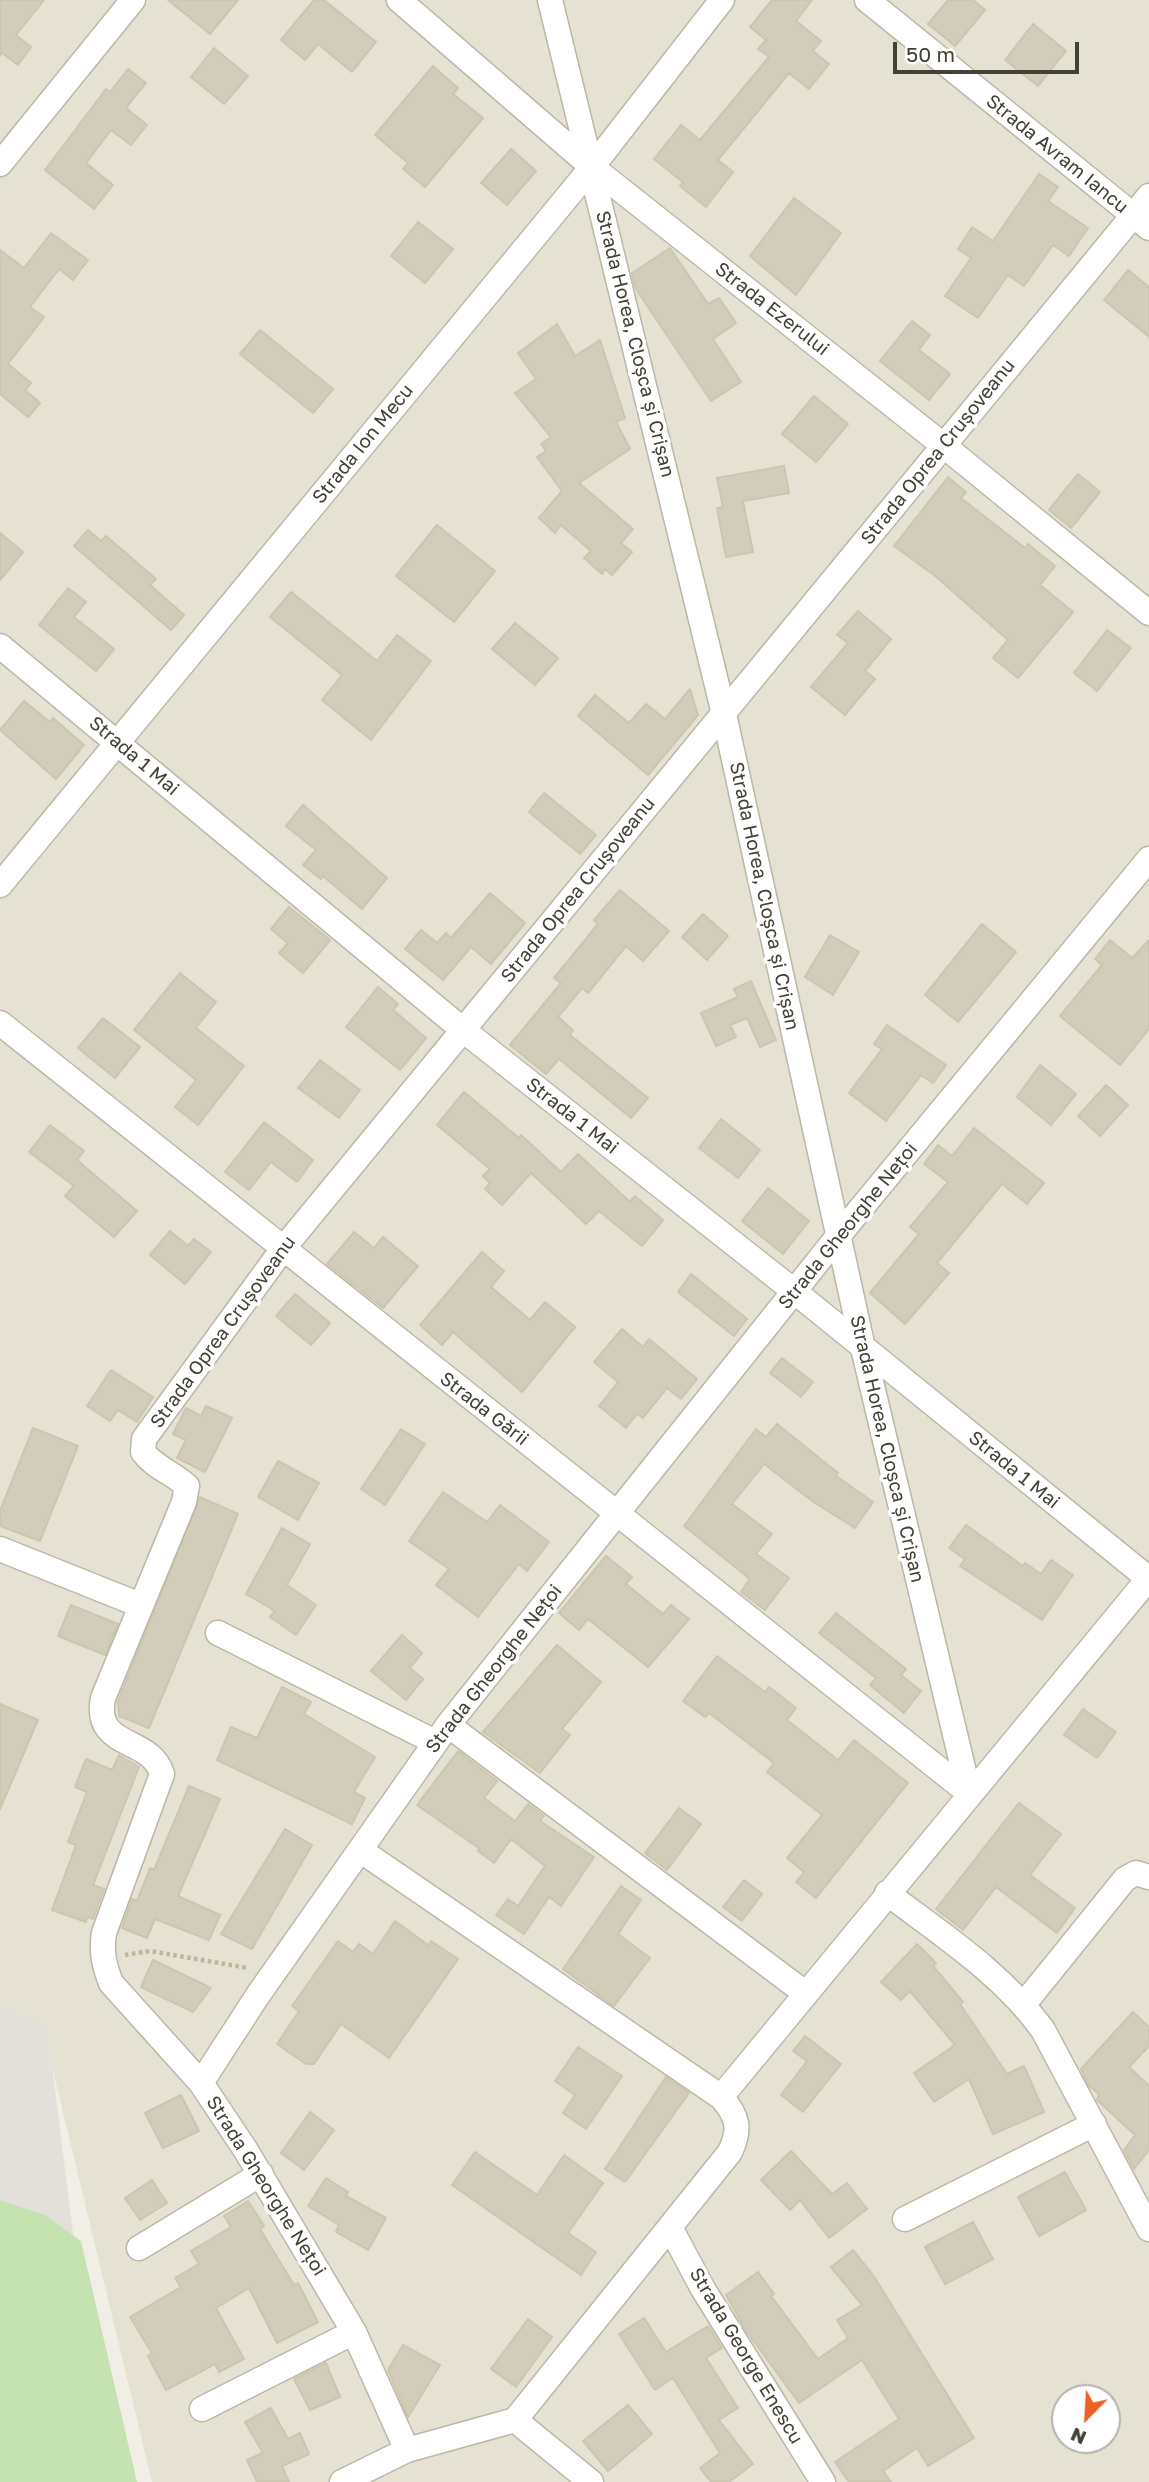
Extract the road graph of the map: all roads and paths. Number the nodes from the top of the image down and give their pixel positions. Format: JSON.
{"nodes":[{"id":1,"x":133,"y":0,"type":"edge"},
{"id":2,"x":398,"y":0,"type":"edge"},
{"id":3,"x":550,"y":0,"type":"edge"},
{"id":4,"x":722,"y":0,"type":"edge"},
{"id":5,"x":867,"y":0,"type":"edge"},
{"id":6,"x":0,"y":164,"type":"edge"},
{"id":7,"x":592,"y":167,"type":"junction"},
{"id":8,"x":1149,"y":196,"type":"edge"},
{"id":9,"x":1141,"y":222,"type":"edge"},
{"id":10,"x":943,"y":445,"type":"junction"},
{"id":11,"x":1149,"y":613,"type":"edge"},
{"id":12,"x":0,"y":646,"type":"edge"},
{"id":13,"x":724,"y":713,"type":"junction"},
{"id":14,"x":118,"y":742,"type":"junction"},
{"id":15,"x":1149,"y":859,"type":"edge"},
{"id":16,"x":0,"y":885,"type":"edge"},
{"id":17,"x":0,"y":1023,"type":"edge"},
{"id":18,"x":463,"y":1030,"type":"junction"},
{"id":19,"x":839,"y":1235,"type":"junction"},
{"id":20,"x":282,"y":1250,"type":"junction"},
{"id":21,"x":794,"y":1291,"type":"junction"},
{"id":22,"x":863,"y":1348,"type":"junction"},
{"id":23,"x":617,"y":1514,"type":"junction"},
{"id":24,"x":0,"y":1549,"type":"edge"},
{"id":25,"x":1149,"y":1578,"type":"edge"},
{"id":26,"x":140,"y":1605,"type":"junction"},
{"id":27,"x":218,"y":1633,"type":"dead end"},
{"id":28,"x":442,"y":1734,"type":"junction"},
{"id":29,"x":969,"y":1794,"type":"junction"},
{"id":30,"x":360,"y":1850,"type":"junction"},
{"id":31,"x":1149,"y":1877,"type":"edge"},
{"id":32,"x":887,"y":1893,"type":"junction"},
{"id":33,"x":103,"y":1959,"type":"junction"},
{"id":34,"x":272,"y":1974,"type":"junction"},
{"id":35,"x":805,"y":1993,"type":"junction"},
{"id":36,"x":1024,"y":2004,"type":"junction"},
{"id":37,"x":201,"y":2083,"type":"junction"},
{"id":38,"x":721,"y":2097,"type":"junction"},
{"id":39,"x":1094,"y":2124,"type":"junction"},
{"id":40,"x":261,"y":2174,"type":"junction"},
{"id":41,"x":905,"y":2219,"type":"dead end"},
{"id":42,"x":671,"y":2229,"type":"junction"},
{"id":43,"x":1149,"y":2229,"type":"edge"},
{"id":44,"x":139,"y":2248,"type":"dead end"},
{"id":45,"x":354,"y":2332,"type":"junction"},
{"id":46,"x":202,"y":2409,"type":"dead end"},
{"id":47,"x":515,"y":2420,"type":"junction"},
{"id":48,"x":407,"y":2450,"type":"junction"},
{"id":49,"x":579,"y":2478,"type":"edge"},
{"id":50,"x":342,"y":2482,"type":"edge"},
{"id":51,"x":823,"y":2482,"type":"edge"}],
"edges":[{"from":1,"to":6,"type":"street"},
{"from":2,"to":7,"type":"street","name":"Strada Ezerului"},
{"from":3,"to":7,"type":"street","name":"Strada Horea, Cloșca și Crișan"},
{"from":4,"to":7,"type":"street","name":"Strada Ion Mecu"},
{"from":5,"to":9,"type":"street","name":"Strada Avram Iancu"},
{"from":7,"to":10,"type":"street","name":"Strada Ezerului"},
{"from":7,"to":13,"type":"street","name":"Strada Horea, Cloșca și Crișan"},
{"from":7,"to":14,"type":"street","name":"Strada Ion Mecu"},
{"from":8,"to":9,"type":"street","name":"Strada Oprea Crușoveanu"},
{"from":9,"to":10,"type":"street","name":"Strada Oprea Crușoveanu"},
{"from":10,"to":11,"type":"street","name":"Strada Ezerului"},
{"from":10,"to":13,"type":"street","name":"Strada Oprea Crușoveanu"},
{"from":12,"to":14,"type":"street","name":"Strada 1 Mai"},
{"from":13,"to":18,"type":"street","name":"Strada Oprea Crușoveanu"},
{"from":13,"to":19,"type":"street","name":"Strada Horea, Cloșca și Crișan"},
{"from":14,"to":16,"type":"street","name":"Strada Ion Mecu"},
{"from":14,"to":18,"type":"street","name":"Strada 1 Mai"},
{"from":15,"to":19,"type":"street","name":"Strada Gheorghe Nețoi"},
{"from":17,"to":20,"type":"street","name":"Strada Gării"},
{"from":18,"to":20,"type":"street","name":"Strada Oprea Crușoveanu"},
{"from":18,"to":21,"type":"street","name":"Strada 1 Mai"},
{"from":19,"to":21,"type":"street","name":"Strada Gheorghe Nețoi"},
{"from":19,"to":22,"type":"street","name":"Strada Horea, Cloșca și Crișan"},
{"from":20,"to":23,"type":"street","name":"Strada Gării"},
{"from":20,"to":26,"type":"street","name":"Strada Oprea Crușoveanu"},
{"from":21,"to":22,"type":"street","name":"Strada 1 Mai"},
{"from":21,"to":23,"type":"street","name":"Strada Gheorghe Nețoi"},
{"from":22,"to":25,"type":"street","name":"Strada 1 Mai"},
{"from":22,"to":29,"type":"street","name":"Strada Horea, Cloșca și Crișan"},
{"from":23,"to":28,"type":"street","name":"Strada Gheorghe Nețoi"},
{"from":23,"to":29,"type":"street","name":"Strada Gării"},
{"from":24,"to":26,"type":"street"},
{"from":25,"to":29,"type":"street"},
{"from":26,"to":33,"type":"street"},
{"from":27,"to":28,"type":"street"},
{"from":28,"to":30,"type":"street","name":"Strada Gheorghe Nețoi"},
{"from":28,"to":35,"type":"street"},
{"from":29,"to":32,"type":"street"},
{"from":30,"to":34,"type":"street","name":"Strada Gheorghe Nețoi"},
{"from":30,"to":38,"type":"street"},
{"from":31,"to":36,"type":"street"},
{"from":32,"to":35,"type":"street"},
{"from":32,"to":36,"type":"street"},
{"from":33,"to":34,"type":"path"},
{"from":33,"to":37,"type":"street"},
{"from":34,"to":37,"type":"street","name":"Strada Gheorghe Nețoi"},
{"from":35,"to":38,"type":"street"},
{"from":36,"to":39,"type":"street"},
{"from":37,"to":40,"type":"street","name":"Strada Gheorghe Nețoi"},
{"from":38,"to":42,"type":"street"},
{"from":39,"to":41,"type":"street"},
{"from":39,"to":43,"type":"street"},
{"from":40,"to":44,"type":"street"},
{"from":40,"to":45,"type":"street","name":"Strada Gheorghe Nețoi"},
{"from":42,"to":47,"type":"street"},
{"from":42,"to":51,"type":"street","name":"Strada George Enescu"},
{"from":45,"to":46,"type":"street"},
{"from":45,"to":48,"type":"street","name":"Strada Gheorghe Nețoi"},
{"from":47,"to":48,"type":"street"},
{"from":47,"to":49,"type":"street"},
{"from":48,"to":50,"type":"street"}]}
